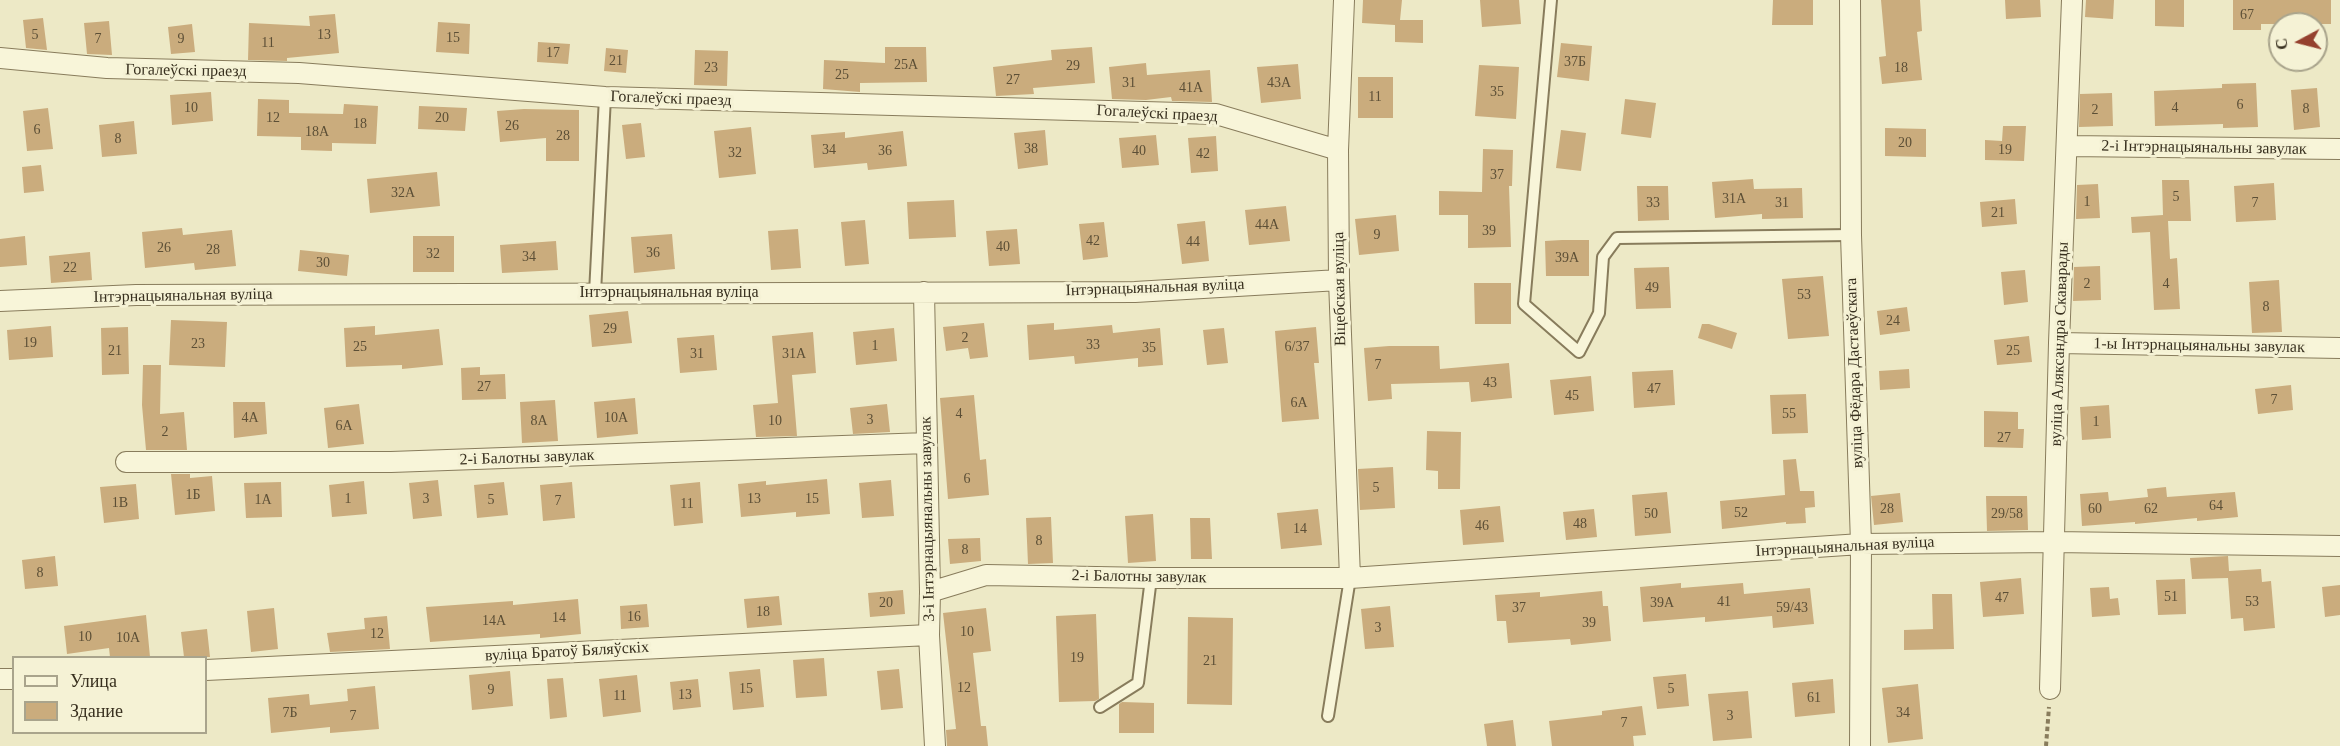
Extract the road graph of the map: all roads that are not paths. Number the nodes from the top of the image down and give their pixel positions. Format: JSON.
{"nodes":[{"id":1,"x":1344,"y":0,"type":"edge"},
{"id":2,"x":1551,"y":0,"type":"edge"},
{"id":3,"x":1850,"y":0,"type":"edge"},
{"id":4,"x":2072,"y":0,"type":"edge"},
{"id":5,"x":0,"y":58,"type":"edge"},
{"id":6,"x":604,"y":97,"type":"junction"},
{"id":7,"x":2067,"y":146,"type":"junction"},
{"id":8,"x":2340,"y":149,"type":"edge"},
{"id":9,"x":1338,"y":150,"type":"junction"},
{"id":10,"x":1851,"y":235,"type":"junction"},
{"id":11,"x":1339,"y":280,"type":"junction"},
{"id":12,"x":924,"y":292,"type":"junction"},
{"id":13,"x":595,"y":293,"type":"junction"},
{"id":14,"x":0,"y":301,"type":"edge"},
{"id":15,"x":2059,"y":343,"type":"junction"},
{"id":16,"x":2340,"y":348,"type":"edge"},
{"id":17,"x":927,"y":443,"type":"junction"},
{"id":18,"x":126,"y":462,"type":"dead end"},
{"id":19,"x":2055,"y":542,"type":"junction"},
{"id":20,"x":1861,"y":544,"type":"junction"},
{"id":21,"x":2340,"y":546,"type":"edge"},
{"id":22,"x":1151,"y":578,"type":"junction"},
{"id":23,"x":1350,"y":578,"type":"junction"},
{"id":24,"x":930,"y":592,"type":"junction"},
{"id":25,"x":929,"y":635,"type":"junction"},
{"id":26,"x":207,"y":670,"type":"edge"},
{"id":27,"x":2050,"y":689,"type":"road end"},
{"id":28,"x":1100,"y":707,"type":"dead end"},
{"id":29,"x":1328,"y":716,"type":"dead end"},
{"id":30,"x":935,"y":746,"type":"edge"},
{"id":31,"x":1860,"y":746,"type":"edge"}],
"edges":[{"from":1,"to":9,"type":"street","name":"Віцебская вуліца"},
{"from":2,"to":10,"type":"lane"},
{"from":3,"to":10,"type":"street","name":"вуліца Фёдара Дастаеўскага"},
{"from":4,"to":7,"type":"street","name":"вуліца Аляксандра Скаварады"},
{"from":5,"to":6,"type":"street","name":"Гогалеўскі праезд"},
{"from":6,"to":9,"type":"street","name":"Гогалеўскі праезд"},
{"from":6,"to":13,"type":"lane"},
{"from":7,"to":8,"type":"street","name":"2-і Інтэрнацыянальны завулак"},
{"from":7,"to":15,"type":"street","name":"вуліца Аляксандра Скаварады"},
{"from":9,"to":11,"type":"street","name":"Віцебская вуліца"},
{"from":10,"to":20,"type":"street","name":"вуліца Фёдара Дастаеўскага"},
{"from":11,"to":12,"type":"street","name":"Інтэрнацыянальная вуліца"},
{"from":11,"to":23,"type":"street","name":"Віцебская вуліца"},
{"from":12,"to":13,"type":"street","name":"Інтэрнацыянальная вуліца"},
{"from":12,"to":17,"type":"street","name":"3-і Інтэрнацыянальны завулак"},
{"from":13,"to":14,"type":"street","name":"Інтэрнацыянальная вуліца"},
{"from":15,"to":16,"type":"street","name":"1-ы Інтэрнацыянальны завулак"},
{"from":15,"to":19,"type":"street","name":"вуліца Аляксандра Скаварады"},
{"from":17,"to":18,"type":"street","name":"2-і Балотны завулак"},
{"from":17,"to":24,"type":"street","name":"3-і Інтэрнацыянальны завулак"},
{"from":19,"to":20,"type":"street","name":"Інтэрнацыянальная вуліца"},
{"from":19,"to":21,"type":"street","name":"Інтэрнацыянальная вуліца"},
{"from":19,"to":27,"type":"street","name":"вуліца Аляксандра Скаварады"},
{"from":20,"to":23,"type":"street","name":"Інтэрнацыянальная вуліца"},
{"from":20,"to":31,"type":"street","name":"вуліца Фёдара Дастаеўскага"},
{"from":22,"to":23,"type":"street","name":"2-і Балотны завулак"},
{"from":22,"to":24,"type":"street","name":"2-і Балотны завулак"},
{"from":22,"to":28,"type":"lane"},
{"from":23,"to":29,"type":"lane"},
{"from":24,"to":25,"type":"street","name":"3-і Інтэрнацыянальны завулак"},
{"from":25,"to":26,"type":"street","name":"вуліца Братоў Бяляўскіх"},
{"from":25,"to":30,"type":"street","name":"3-і Інтэрнацыянальны завулак"}]}
